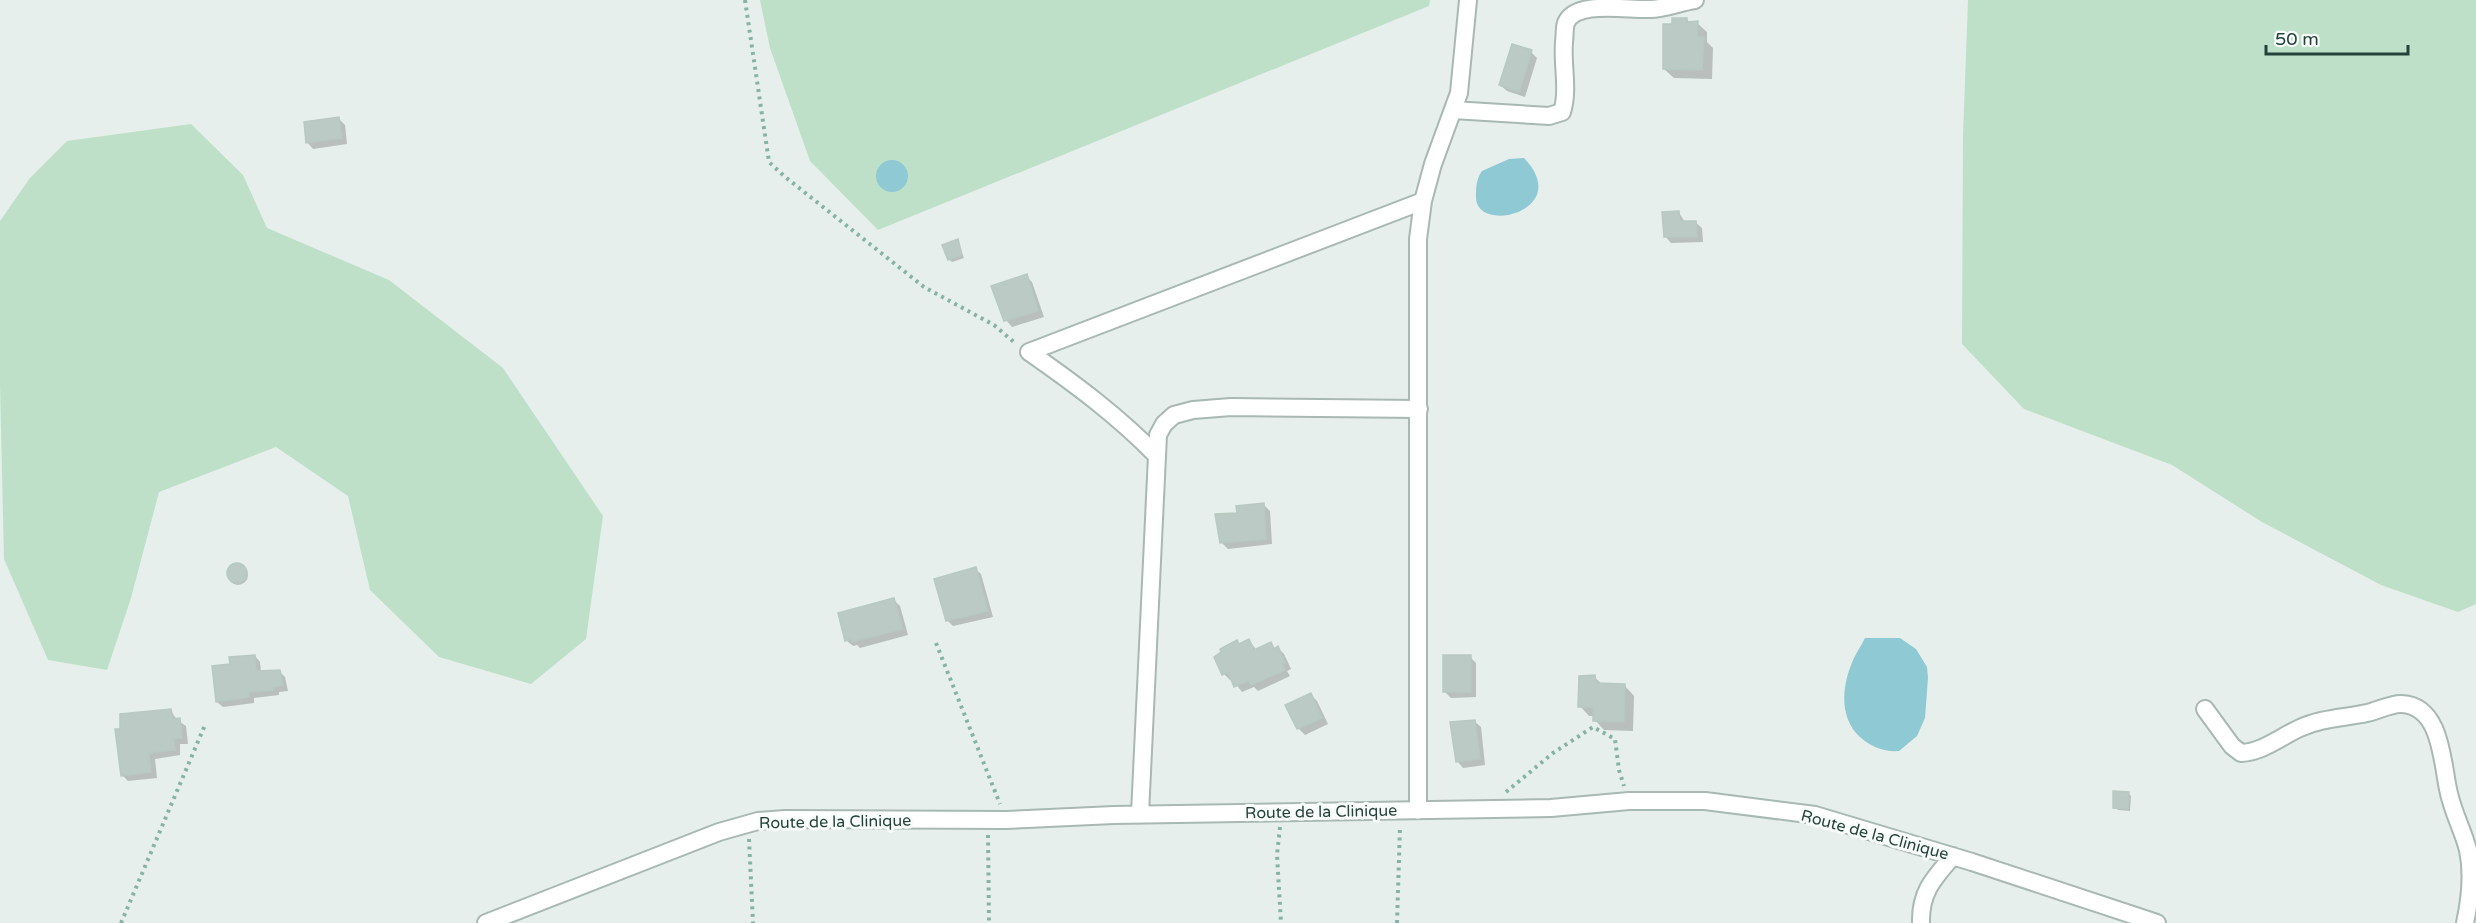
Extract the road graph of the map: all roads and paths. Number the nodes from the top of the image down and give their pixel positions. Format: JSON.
{"nodes":[{"id":1,"x":745,"y":0,"type":"edge"},
{"id":2,"x":1468,"y":0,"type":"edge"},
{"id":3,"x":1695,"y":0,"type":"edge"},
{"id":4,"x":1453,"y":110,"type":"junction"},
{"id":5,"x":1423,"y":201,"type":"junction"},
{"id":6,"x":1029,"y":352,"type":"junction"},
{"id":7,"x":1419,"y":409,"type":"junction"},
{"id":8,"x":1157,"y":456,"type":"junction"},
{"id":9,"x":936,"y":643,"type":"dead end"},
{"id":10,"x":2205,"y":709,"type":"dead end"},
{"id":11,"x":205,"y":725,"type":"dead end"},
{"id":12,"x":1629,"y":801,"type":"junction"},
{"id":13,"x":1485,"y":810,"type":"junction"},
{"id":14,"x":1410,"y":811,"type":"junction"},
{"id":15,"x":1281,"y":812,"type":"junction"},
{"id":16,"x":1140,"y":814,"type":"junction"},
{"id":17,"x":988,"y":820,"type":"junction"},
{"id":18,"x":1006,"y":820,"type":"junction"},
{"id":19,"x":748,"y":823,"type":"junction"},
{"id":20,"x":1953,"y":856,"type":"junction"},
{"id":21,"x":121,"y":923,"type":"edge"},
{"id":22,"x":486,"y":923,"type":"edge"},
{"id":23,"x":753,"y":923,"type":"edge"},
{"id":24,"x":990,"y":923,"type":"edge"},
{"id":25,"x":1281,"y":923,"type":"edge"},
{"id":26,"x":1396,"y":923,"type":"edge"},
{"id":27,"x":1921,"y":923,"type":"edge"},
{"id":28,"x":2157,"y":923,"type":"edge"},
{"id":29,"x":2465,"y":923,"type":"edge"}],
"edges":[{"from":1,"to":6,"type":"path"},
{"from":2,"to":4,"type":"street"},
{"from":3,"to":4,"type":"street"},
{"from":4,"to":5,"type":"street"},
{"from":5,"to":6,"type":"street"},
{"from":5,"to":7,"type":"street"},
{"from":6,"to":8,"type":"street"},
{"from":7,"to":8,"type":"street"},
{"from":7,"to":14,"type":"street"},
{"from":8,"to":16,"type":"street"},
{"from":9,"to":18,"type":"path"},
{"from":10,"to":29,"type":"street"},
{"from":11,"to":21,"type":"path"},
{"from":12,"to":13,"type":"street","name":"Route de la Clinique"},
{"from":12,"to":13,"type":"path"},
{"from":12,"to":20,"type":"street","name":"Route de la Clinique"},
{"from":13,"to":14,"type":"street","name":"Route de la Clinique"},
{"from":14,"to":15,"type":"street","name":"Route de la Clinique"},
{"from":14,"to":26,"type":"path"},
{"from":15,"to":16,"type":"street","name":"Route de la Clinique"},
{"from":15,"to":25,"type":"path"},
{"from":16,"to":18,"type":"street","name":"Route de la Clinique"},
{"from":17,"to":18,"type":"street","name":"Route de la Clinique"},
{"from":17,"to":19,"type":"street","name":"Route de la Clinique"},
{"from":17,"to":24,"type":"path"},
{"from":19,"to":22,"type":"street","name":"Route de la Clinique"},
{"from":19,"to":23,"type":"path"},
{"from":20,"to":27,"type":"street"},
{"from":20,"to":28,"type":"street","name":"Route de la Clinique"}]}
